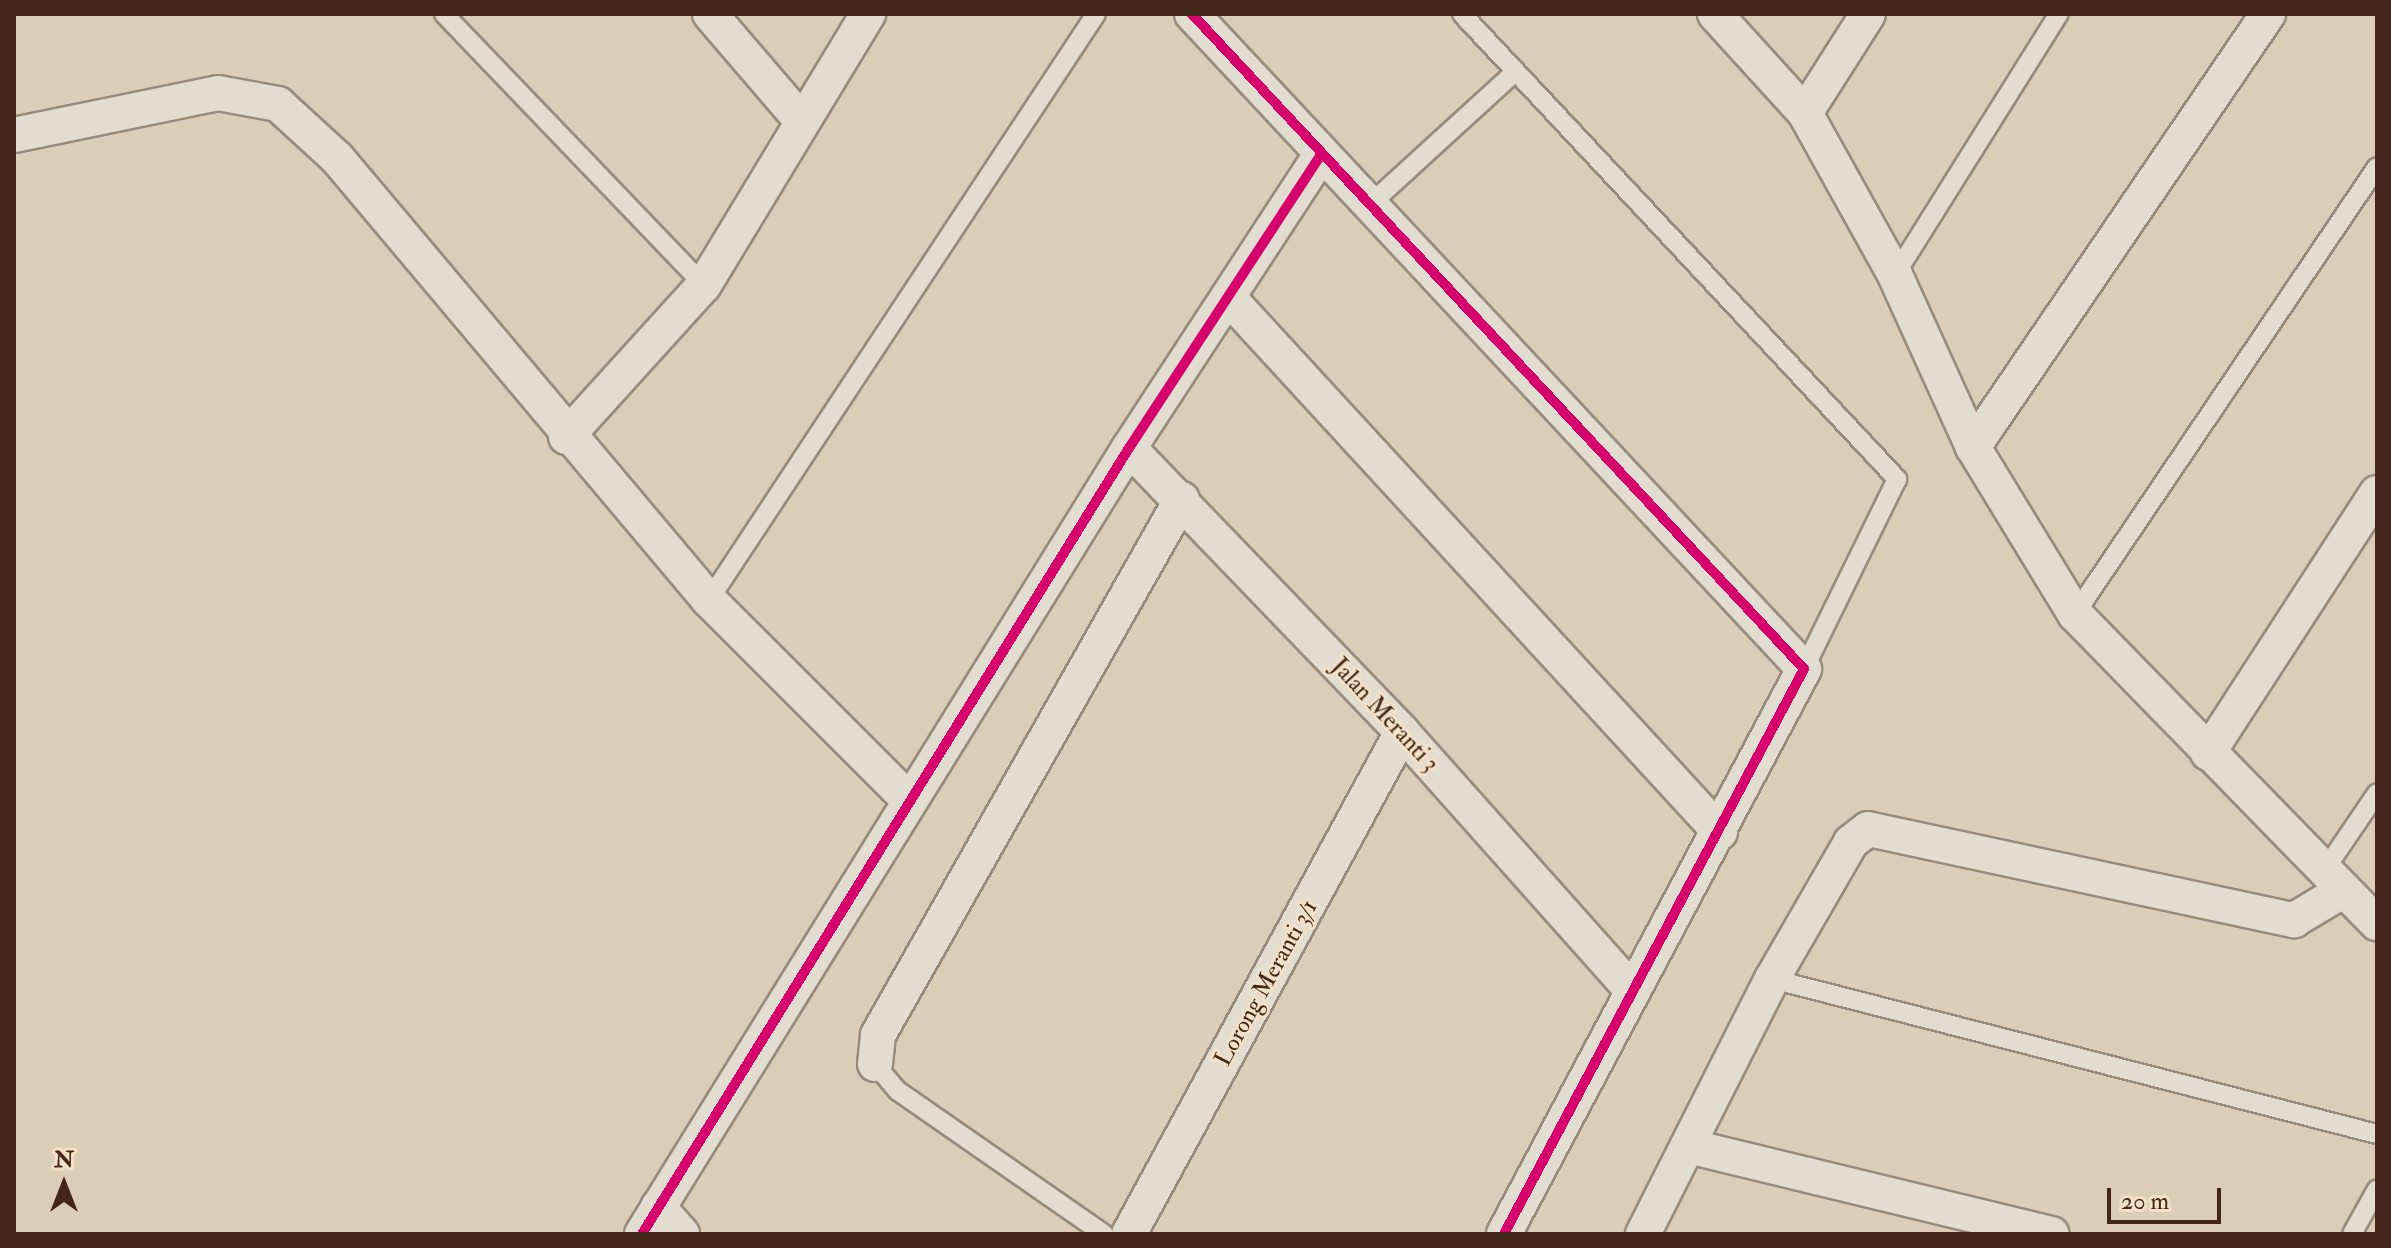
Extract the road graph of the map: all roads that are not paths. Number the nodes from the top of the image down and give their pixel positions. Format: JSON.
{"nodes":[{"id":1,"x":444,"y":14,"type":"edge"},
{"id":2,"x":710,"y":14,"type":"edge"},
{"id":3,"x":868,"y":14,"type":"edge"},
{"id":4,"x":1096,"y":14,"type":"edge"},
{"id":5,"x":1192,"y":14,"type":"edge"},
{"id":6,"x":1462,"y":14,"type":"edge"},
{"id":7,"x":1715,"y":14,"type":"edge"},
{"id":8,"x":1868,"y":14,"type":"edge"},
{"id":9,"x":2059,"y":14,"type":"edge"},
{"id":10,"x":2268,"y":14,"type":"edge"},
{"id":11,"x":1515,"y":72,"type":"junction"},
{"id":12,"x":1805,"y":113,"type":"junction"},
{"id":13,"x":801,"y":120,"type":"junction"},
{"id":14,"x":14,"y":135,"type":"edge"},
{"id":15,"x":1320,"y":156,"type":"junction"},
{"id":16,"x":2377,"y":167,"type":"edge"},
{"id":17,"x":1366,"y":208,"type":"junction"},
{"id":18,"x":1895,"y":275,"type":"junction"},
{"id":19,"x":704,"y":285,"type":"junction"},
{"id":20,"x":1228,"y":297,"type":"junction"},
{"id":21,"x":566,"y":437,"type":"junction"},
{"id":22,"x":1973,"y":447,"type":"junction"},
{"id":23,"x":1129,"y":448,"type":"junction"},
{"id":24,"x":2377,"y":493,"type":"edge"},
{"id":25,"x":1182,"y":499,"type":"junction"},
{"id":26,"x":709,"y":600,"type":"junction"},
{"id":27,"x":2075,"y":614,"type":"junction"},
{"id":28,"x":1804,"y":669,"type":"junction"},
{"id":29,"x":1402,"y":732,"type":"junction"},
{"id":30,"x":2208,"y":753,"type":"junction"},
{"id":31,"x":2377,"y":793,"type":"edge"},
{"id":32,"x":909,"y":800,"type":"junction"},
{"id":33,"x":1720,"y":832,"type":"junction"},
{"id":34,"x":2334,"y":881,"type":"junction"},
{"id":35,"x":2377,"y":923,"type":"edge"},
{"id":36,"x":1772,"y":979,"type":"junction"},
{"id":37,"x":1633,"y":991,"type":"junction"},
{"id":38,"x":875,"y":1064,"type":"joint"},
{"id":39,"x":2377,"y":1134,"type":"edge"},
{"id":40,"x":1688,"y":1146,"type":"junction"},
{"id":41,"x":2377,"y":1189,"type":"edge"},
{"id":42,"x":650,"y":1221,"type":"edge"},
{"id":43,"x":682,"y":1234,"type":"edge"},
{"id":44,"x":1104,"y":1234,"type":"edge"},
{"id":45,"x":1129,"y":1234,"type":"edge"},
{"id":46,"x":1504,"y":1234,"type":"edge"},
{"id":47,"x":1643,"y":1234,"type":"edge"},
{"id":48,"x":2052,"y":1234,"type":"edge"},
{"id":49,"x":2352,"y":1234,"type":"edge"}],
"edges":[{"from":1,"to":19,"type":"lane"},
{"from":2,"to":13,"type":"street"},
{"from":3,"to":13,"type":"street"},
{"from":4,"to":26,"type":"lane"},
{"from":5,"to":15,"type":"street"},
{"from":6,"to":11,"type":"lane"},
{"from":7,"to":12,"type":"street"},
{"from":8,"to":12,"type":"street"},
{"from":9,"to":18,"type":"lane"},
{"from":10,"to":22,"type":"street"},
{"from":11,"to":17,"type":"lane"},
{"from":11,"to":28,"type":"lane"},
{"from":12,"to":18,"type":"street"},
{"from":13,"to":19,"type":"street"},
{"from":14,"to":21,"type":"street"},
{"from":15,"to":17,"type":"street"},
{"from":15,"to":20,"type":"street"},
{"from":16,"to":27,"type":"lane"},
{"from":17,"to":28,"type":"street"},
{"from":18,"to":22,"type":"street"},
{"from":19,"to":21,"type":"street"},
{"from":20,"to":23,"type":"street"},
{"from":20,"to":33,"type":"street"},
{"from":21,"to":26,"type":"street"},
{"from":22,"to":27,"type":"street"},
{"from":23,"to":25,"type":"street","name":"Jalan Meranti 3"},
{"from":23,"to":32,"type":"street"},
{"from":24,"to":30,"type":"street"},
{"from":25,"to":29,"type":"street","name":"Jalan Meranti 3"},
{"from":25,"to":38,"type":"street"},
{"from":26,"to":32,"type":"street"},
{"from":27,"to":30,"type":"street"},
{"from":28,"to":33,"type":"street"},
{"from":29,"to":37,"type":"street","name":"Jalan Meranti 3"},
{"from":29,"to":45,"type":"street","name":"Lorong Meranti 3/1"},
{"from":30,"to":34,"type":"street"},
{"from":31,"to":34,"type":"lane"},
{"from":32,"to":42,"type":"street"},
{"from":33,"to":37,"type":"street"},
{"from":34,"to":35,"type":"street"},
{"from":34,"to":36,"type":"street"},
{"from":36,"to":39,"type":"lane"},
{"from":36,"to":40,"type":"street"},
{"from":37,"to":46,"type":"street"},
{"from":38,"to":44,"type":"lane"},
{"from":40,"to":47,"type":"street"},
{"from":40,"to":48,"type":"street"},
{"from":41,"to":49,"type":"lane"},
{"from":42,"to":43,"type":"street"}]}
